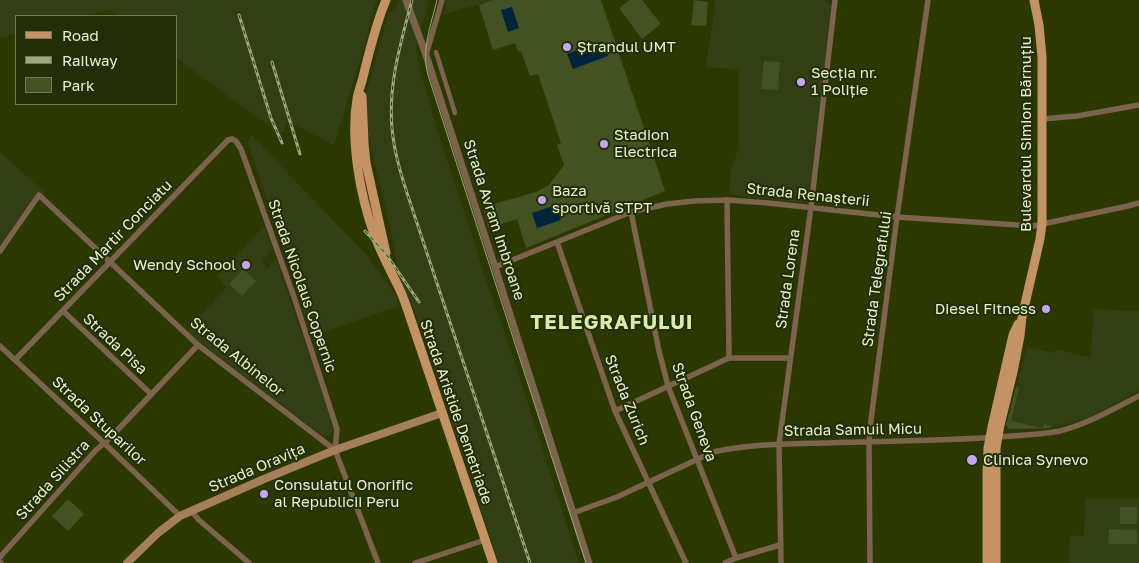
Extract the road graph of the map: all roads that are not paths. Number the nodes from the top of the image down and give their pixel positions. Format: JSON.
{"nodes":[{"id":1,"x":386,"y":0,"type":"edge"},
{"id":2,"x":406,"y":0,"type":"edge"},
{"id":3,"x":442,"y":0,"type":"edge"},
{"id":4,"x":834,"y":0,"type":"edge"},
{"id":5,"x":928,"y":0,"type":"edge"},
{"id":6,"x":1033,"y":3,"type":"edge"},
{"id":7,"x":436,"y":52,"type":"dead end"},
{"id":8,"x":426,"y":54,"type":"junction"},
{"id":9,"x":1139,"y":105,"type":"edge"},
{"id":10,"x":455,"y":113,"type":"dead end"},
{"id":11,"x":1042,"y":120,"type":"junction"},
{"id":12,"x":228,"y":140,"type":"joint"},
{"id":13,"x":727,"y":200,"type":"junction"},
{"id":14,"x":1139,"y":203,"type":"edge"},
{"id":15,"x":1128,"y":206,"type":"junction"},
{"id":16,"x":811,"y":207,"type":"junction"},
{"id":17,"x":1139,"y":209,"type":"edge"},
{"id":18,"x":631,"y":212,"type":"junction"},
{"id":19,"x":898,"y":217,"type":"junction"},
{"id":20,"x":1042,"y":224,"type":"junction"},
{"id":21,"x":557,"y":242,"type":"junction"},
{"id":22,"x":0,"y":251,"type":"edge"},
{"id":23,"x":110,"y":263,"type":"junction"},
{"id":24,"x":495,"y":267,"type":"junction"},
{"id":25,"x":63,"y":311,"type":"junction"},
{"id":26,"x":198,"y":345,"type":"junction"},
{"id":27,"x":0,"y":346,"type":"edge"},
{"id":28,"x":729,"y":358,"type":"junction"},
{"id":29,"x":790,"y":358,"type":"junction"},
{"id":30,"x":15,"y":360,"type":"junction"},
{"id":31,"x":668,"y":386,"type":"junction"},
{"id":32,"x":151,"y":394,"type":"junction"},
{"id":33,"x":1139,"y":396,"type":"edge"},
{"id":34,"x":615,"y":411,"type":"junction"},
{"id":35,"x":442,"y":413,"type":"junction"},
{"id":36,"x":994,"y":437,"type":"junction"},
{"id":37,"x":869,"y":441,"type":"junction"},
{"id":38,"x":104,"y":442,"type":"junction"},
{"id":39,"x":779,"y":444,"type":"junction"},
{"id":40,"x":335,"y":450,"type":"junction"},
{"id":41,"x":698,"y":459,"type":"junction"},
{"id":42,"x":648,"y":483,"type":"junction"},
{"id":43,"x":191,"y":511,"type":"junction"},
{"id":44,"x":573,"y":513,"type":"junction"},
{"id":45,"x":180,"y":516,"type":"junction"},
{"id":46,"x":485,"y":540,"type":"junction"},
{"id":47,"x":780,"y":545,"type":"junction"},
{"id":48,"x":0,"y":557,"type":"edge"},
{"id":49,"x":736,"y":558,"type":"junction"},
{"id":50,"x":127,"y":563,"type":"edge"},
{"id":51,"x":249,"y":563,"type":"edge"},
{"id":52,"x":378,"y":563,"type":"edge"},
{"id":53,"x":416,"y":563,"type":"edge"},
{"id":54,"x":493,"y":563,"type":"edge"},
{"id":55,"x":589,"y":563,"type":"edge"},
{"id":56,"x":686,"y":563,"type":"edge"},
{"id":57,"x":725,"y":563,"type":"edge"},
{"id":58,"x":781,"y":563,"type":"edge"},
{"id":59,"x":870,"y":563,"type":"edge"},
{"id":60,"x":987,"y":563,"type":"edge"},
{"id":61,"x":996,"y":563,"type":"edge"}],
"edges":[{"from":1,"to":35,"type":"main road","name":"Strada Aristide Demetriade"},
{"from":2,"to":8,"type":"street","name":"Strada Avram Imbroane"},
{"from":3,"to":8,"type":"street"},
{"from":4,"to":16,"type":"street","name":"Strada Lorena"},
{"from":5,"to":19,"type":"street","name":"Strada Telegrafului"},
{"from":6,"to":11,"type":"main road","name":"Bulevardul Simion Bărnuțiu"},
{"from":7,"to":10,"type":"street"},
{"from":8,"to":24,"type":"street","name":"Strada Avram Imbroane"},
{"from":9,"to":11,"type":"street"},
{"from":11,"to":20,"type":"main road","name":"Bulevardul Simion Bărnuțiu"},
{"from":12,"to":23,"type":"street","name":"Strada Martir Conciatu"},
{"from":12,"to":40,"type":"street","name":"Strada Nicolaus Copernic"},
{"from":13,"to":16,"type":"street","name":"Strada Renașterii"},
{"from":13,"to":18,"type":"street","name":"Strada Renașterii"},
{"from":13,"to":28,"type":"street"},
{"from":14,"to":15,"type":"street","name":"Strada Renașterii"},
{"from":15,"to":17,"type":"street","name":"Strada Renașterii"},
{"from":15,"to":20,"type":"street","name":"Strada Renașterii"},
{"from":16,"to":19,"type":"street","name":"Strada Renașterii"},
{"from":16,"to":29,"type":"street","name":"Strada Lorena"},
{"from":18,"to":21,"type":"street","name":"Strada Renașterii"},
{"from":18,"to":31,"type":"street","name":"Strada Geneva"},
{"from":19,"to":20,"type":"street","name":"Strada Renașterii"},
{"from":19,"to":37,"type":"street","name":"Strada Telegrafului"},
{"from":20,"to":36,"type":"main road","name":"Bulevardul Simion Bărnuțiu"},
{"from":21,"to":24,"type":"street","name":"Strada Renașterii"},
{"from":21,"to":34,"type":"street","name":"Strada Zurich"},
{"from":22,"to":23,"type":"street","name":"Strada Albinelor"},
{"from":23,"to":25,"type":"street","name":"Strada Martir Conciatu"},
{"from":23,"to":26,"type":"street","name":"Strada Albinelor"},
{"from":24,"to":44,"type":"street","name":"Strada Avram Imbroane"},
{"from":25,"to":30,"type":"street","name":"Strada Martir Conciatu"},
{"from":25,"to":32,"type":"street","name":"Strada Pisa"},
{"from":26,"to":32,"type":"street","name":"Strada Silistra"},
{"from":26,"to":40,"type":"street","name":"Strada Albinelor"},
{"from":27,"to":30,"type":"street","name":"Strada Stuparilor"},
{"from":28,"to":29,"type":"street"},
{"from":28,"to":31,"type":"street"},
{"from":29,"to":39,"type":"street","name":"Strada Lorena"},
{"from":30,"to":38,"type":"street","name":"Strada Stuparilor"},
{"from":31,"to":34,"type":"street"},
{"from":31,"to":41,"type":"street","name":"Strada Geneva"},
{"from":32,"to":38,"type":"street","name":"Strada Silistra"},
{"from":33,"to":36,"type":"street","name":"Strada Samuil Micu"},
{"from":34,"to":42,"type":"street","name":"Strada Zurich"},
{"from":35,"to":40,"type":"main road","name":"Strada Oravița"},
{"from":35,"to":46,"type":"main road","name":"Strada Aristide Demetriade"},
{"from":36,"to":37,"type":"street","name":"Strada Samuil Micu"},
{"from":36,"to":60,"type":"main road","name":"Bulevardul Simion Bărnuțiu"},
{"from":36,"to":61,"type":"main road","name":"Bulevardul Simion Bărnuțiu"},
{"from":37,"to":39,"type":"street","name":"Strada Samuil Micu"},
{"from":37,"to":59,"type":"street","name":"Strada Telegrafului"},
{"from":38,"to":45,"type":"street","name":"Strada Stuparilor"},
{"from":38,"to":48,"type":"street","name":"Strada Silistra"},
{"from":39,"to":41,"type":"street","name":"Strada Samuil Micu"},
{"from":39,"to":47,"type":"street","name":"Strada Lorena"},
{"from":40,"to":43,"type":"main road","name":"Strada Oravița"},
{"from":40,"to":52,"type":"street"},
{"from":41,"to":42,"type":"street","name":"Strada Samuil Micu"},
{"from":41,"to":49,"type":"street","name":"Strada Geneva"},
{"from":42,"to":44,"type":"street","name":"Strada Samuil Micu"},
{"from":42,"to":56,"type":"street","name":"Strada Zurich"},
{"from":43,"to":45,"type":"main road","name":"Strada Oravița"},
{"from":43,"to":51,"type":"street"},
{"from":44,"to":55,"type":"street","name":"Strada Avram Imbroane"},
{"from":45,"to":50,"type":"main road","name":"Strada Oravița"},
{"from":46,"to":53,"type":"street"},
{"from":46,"to":54,"type":"main road","name":"Strada Aristide Demetriade"},
{"from":47,"to":49,"type":"street"},
{"from":47,"to":58,"type":"street","name":"Strada Lorena"},
{"from":49,"to":57,"type":"street"}]}
